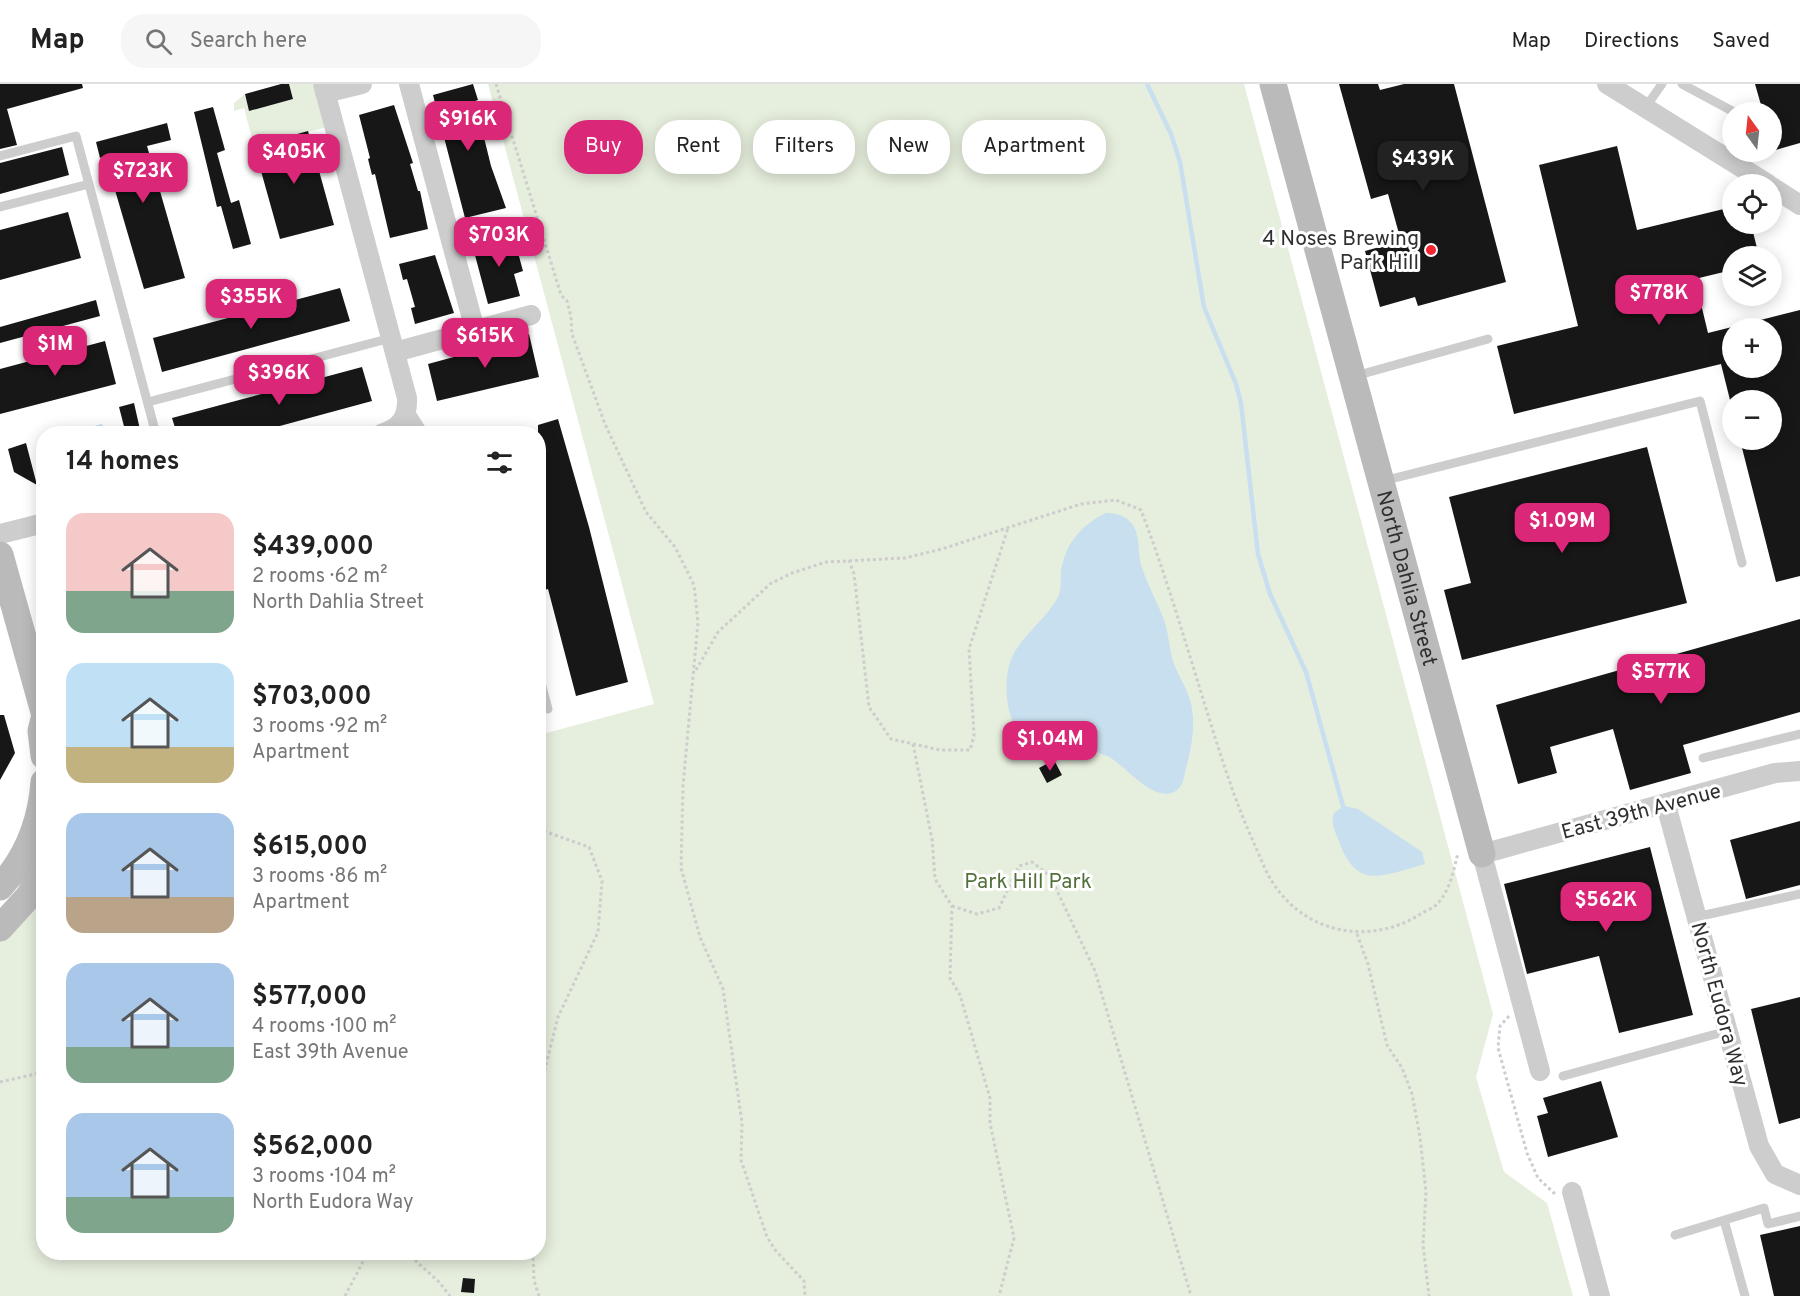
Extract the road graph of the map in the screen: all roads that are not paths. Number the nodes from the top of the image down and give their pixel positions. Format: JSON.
{"nodes":[{"id":1,"x":362,"y":84,"type":"edge"},
{"id":2,"x":409,"y":84,"type":"edge"},
{"id":3,"x":1273,"y":84,"type":"edge"},
{"id":4,"x":1607,"y":84,"type":"edge"},
{"id":5,"x":1662,"y":84,"type":"edge"},
{"id":6,"x":1682,"y":84,"type":"edge"},
{"id":7,"x":324,"y":89,"type":"edge"},
{"id":8,"x":1722,"y":105,"type":"edge"},
{"id":9,"x":1645,"y":108,"type":"junction"},
{"id":10,"x":1722,"y":146,"type":"edge"},
{"id":11,"x":0,"y":156,"type":"edge"},
{"id":12,"x":1743,"y":162,"type":"edge"},
{"id":13,"x":1756,"y":174,"type":"edge"},
{"id":14,"x":89,"y":184,"type":"junction"},
{"id":15,"x":1782,"y":194,"type":"edge"},
{"id":16,"x":1800,"y":205,"type":"edge"},
{"id":17,"x":0,"y":207,"type":"edge"},
{"id":18,"x":531,"y":315,"type":"dead end"},
{"id":19,"x":475,"y":330,"type":"junction"},
{"id":20,"x":1488,"y":339,"type":"dead end"},
{"id":21,"x":393,"y":345,"type":"junction"},
{"id":22,"x":1352,"y":377,"type":"junction"},
{"id":23,"x":148,"y":402,"type":"junction"},
{"id":24,"x":406,"y":415,"type":"junction"},
{"id":25,"x":154,"y":426,"type":"edge"},
{"id":26,"x":398,"y":426,"type":"edge"},
{"id":27,"x":413,"y":426,"type":"edge"},
{"id":28,"x":1381,"y":482,"type":"junction"},
{"id":29,"x":36,"y":525,"type":"edge"},
{"id":30,"x":0,"y":534,"type":"edge"},
{"id":31,"x":0,"y":555,"type":"edge"},
{"id":32,"x":1743,"y":563,"type":"dead end"},
{"id":33,"x":36,"y":683,"type":"edge"},
{"id":34,"x":546,"y":702,"type":"edge"},
{"id":35,"x":548,"y":709,"type":"dead end"},
{"id":36,"x":1800,"y":734,"type":"edge"},
{"id":37,"x":1703,"y":758,"type":"dead end"},
{"id":38,"x":1800,"y":771,"type":"edge"},
{"id":39,"x":1666,"y":805,"type":"junction"},
{"id":40,"x":36,"y":824,"type":"edge"},
{"id":41,"x":1470,"y":854,"type":"junction"},
{"id":42,"x":36,"y":883,"type":"edge"},
{"id":43,"x":0,"y":887,"type":"edge"},
{"id":44,"x":1800,"y":894,"type":"edge"},
{"id":45,"x":1696,"y":917,"type":"junction"},
{"id":46,"x":0,"y":928,"type":"edge"},
{"id":47,"x":1727,"y":1031,"type":"junction"},
{"id":48,"x":1540,"y":1071,"type":"dead end"},
{"id":49,"x":1563,"y":1076,"type":"dead end"},
{"id":50,"x":1800,"y":1185,"type":"edge"},
{"id":51,"x":1572,"y":1192,"type":"dead end"},
{"id":52,"x":1800,"y":1216,"type":"edge"},
{"id":53,"x":1724,"y":1220,"type":"junction"},
{"id":54,"x":1675,"y":1235,"type":"dead end"},
{"id":55,"x":1600,"y":1296,"type":"edge"},
{"id":56,"x":1745,"y":1296,"type":"edge"}],
"edges":[{"from":1,"to":7,"type":"street"},
{"from":2,"to":19,"type":"street"},
{"from":3,"to":22,"type":"street","name":"North Dahlia Street"},
{"from":4,"to":9,"type":"street"},
{"from":5,"to":9,"type":"lane"},
{"from":6,"to":8,"type":"lane"},
{"from":7,"to":21,"type":"street"},
{"from":9,"to":10,"type":"street"},
{"from":11,"to":14,"type":"lane"},
{"from":12,"to":13,"type":"street"},
{"from":14,"to":17,"type":"lane"},
{"from":14,"to":23,"type":"lane"},
{"from":15,"to":16,"type":"street"},
{"from":18,"to":19,"type":"street"},
{"from":19,"to":21,"type":"street"},
{"from":20,"to":22,"type":"lane"},
{"from":21,"to":23,"type":"lane"},
{"from":21,"to":24,"type":"street"},
{"from":22,"to":28,"type":"street","name":"North Dahlia Street"},
{"from":23,"to":25,"type":"lane"},
{"from":24,"to":26,"type":"street"},
{"from":24,"to":27,"type":"street"},
{"from":28,"to":32,"type":"lane"},
{"from":28,"to":41,"type":"street","name":"North Dahlia Street"},
{"from":29,"to":30,"type":"street"},
{"from":31,"to":33,"type":"street"},
{"from":34,"to":35,"type":"lane"},
{"from":36,"to":37,"type":"lane"},
{"from":38,"to":39,"type":"street","name":"East 39th Avenue"},
{"from":39,"to":41,"type":"street","name":"East 39th Avenue"},
{"from":39,"to":45,"type":"street","name":"North Eudora Way"},
{"from":40,"to":43,"type":"street"},
{"from":41,"to":48,"type":"street","name":"North Dahlia Street"},
{"from":42,"to":46,"type":"street"},
{"from":44,"to":45,"type":"lane"},
{"from":45,"to":47,"type":"street","name":"North Eudora Way"},
{"from":47,"to":49,"type":"lane"},
{"from":47,"to":50,"type":"street","name":"North Eudora Way"},
{"from":51,"to":55,"type":"street"},
{"from":52,"to":53,"type":"lane"},
{"from":53,"to":54,"type":"lane"},
{"from":53,"to":56,"type":"lane"}]}
